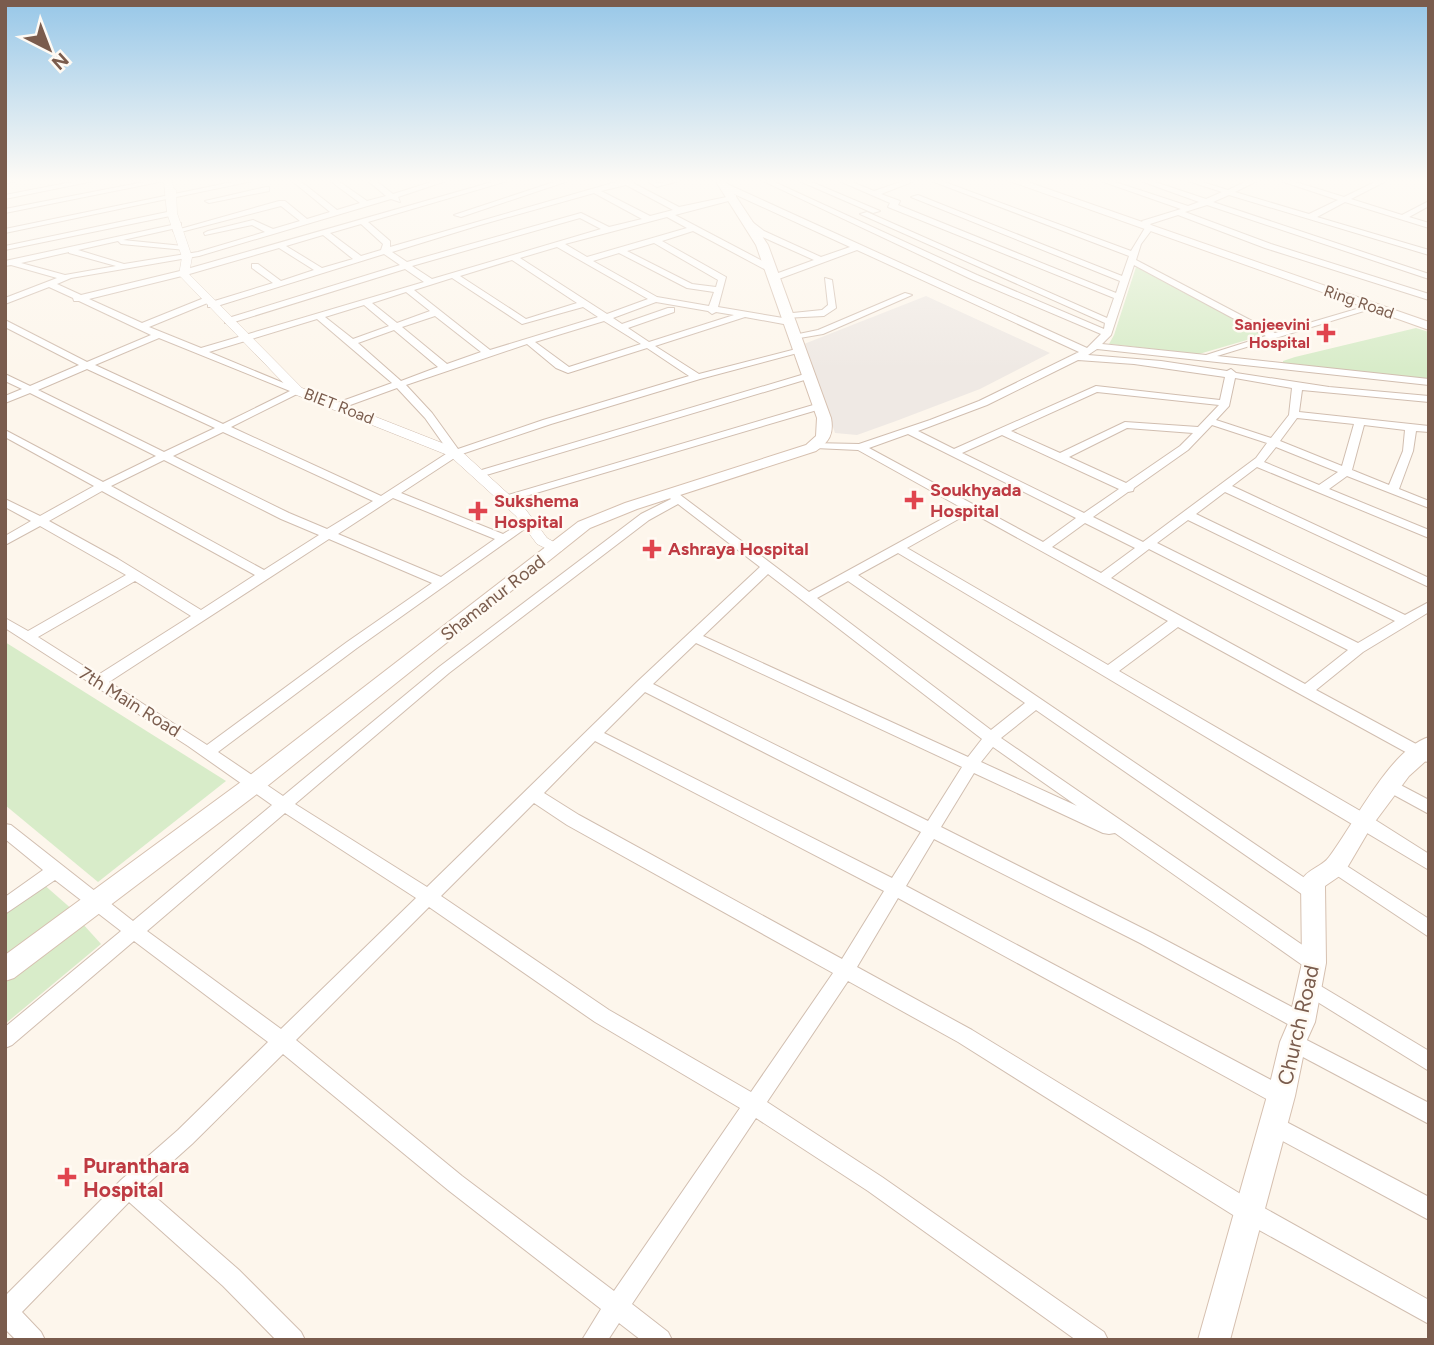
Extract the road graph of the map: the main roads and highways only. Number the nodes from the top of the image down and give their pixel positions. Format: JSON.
{"nodes":[{"id":1,"x":761,"y":243,"type":"edge"},
{"id":2,"x":1193,"y":243,"type":"edge"},
{"id":3,"x":1195,"y":243,"type":"edge"},
{"id":4,"x":1429,"y":323,"type":"edge"},
{"id":5,"x":1426,"y":752,"type":"edge"},
{"id":6,"x":5,"y":970,"type":"edge"},
{"id":7,"x":1214,"y":1340,"type":"edge"}],
"edges":[{"from":1,"to":6,"type":"main road","name":"Shamanur Road"},
{"from":2,"to":4,"type":"main road","name":"Ring Road"},
{"from":3,"to":4,"type":"main road","name":"Ring Road"},
{"from":5,"to":7,"type":"main road","name":"Church Road"}]}
